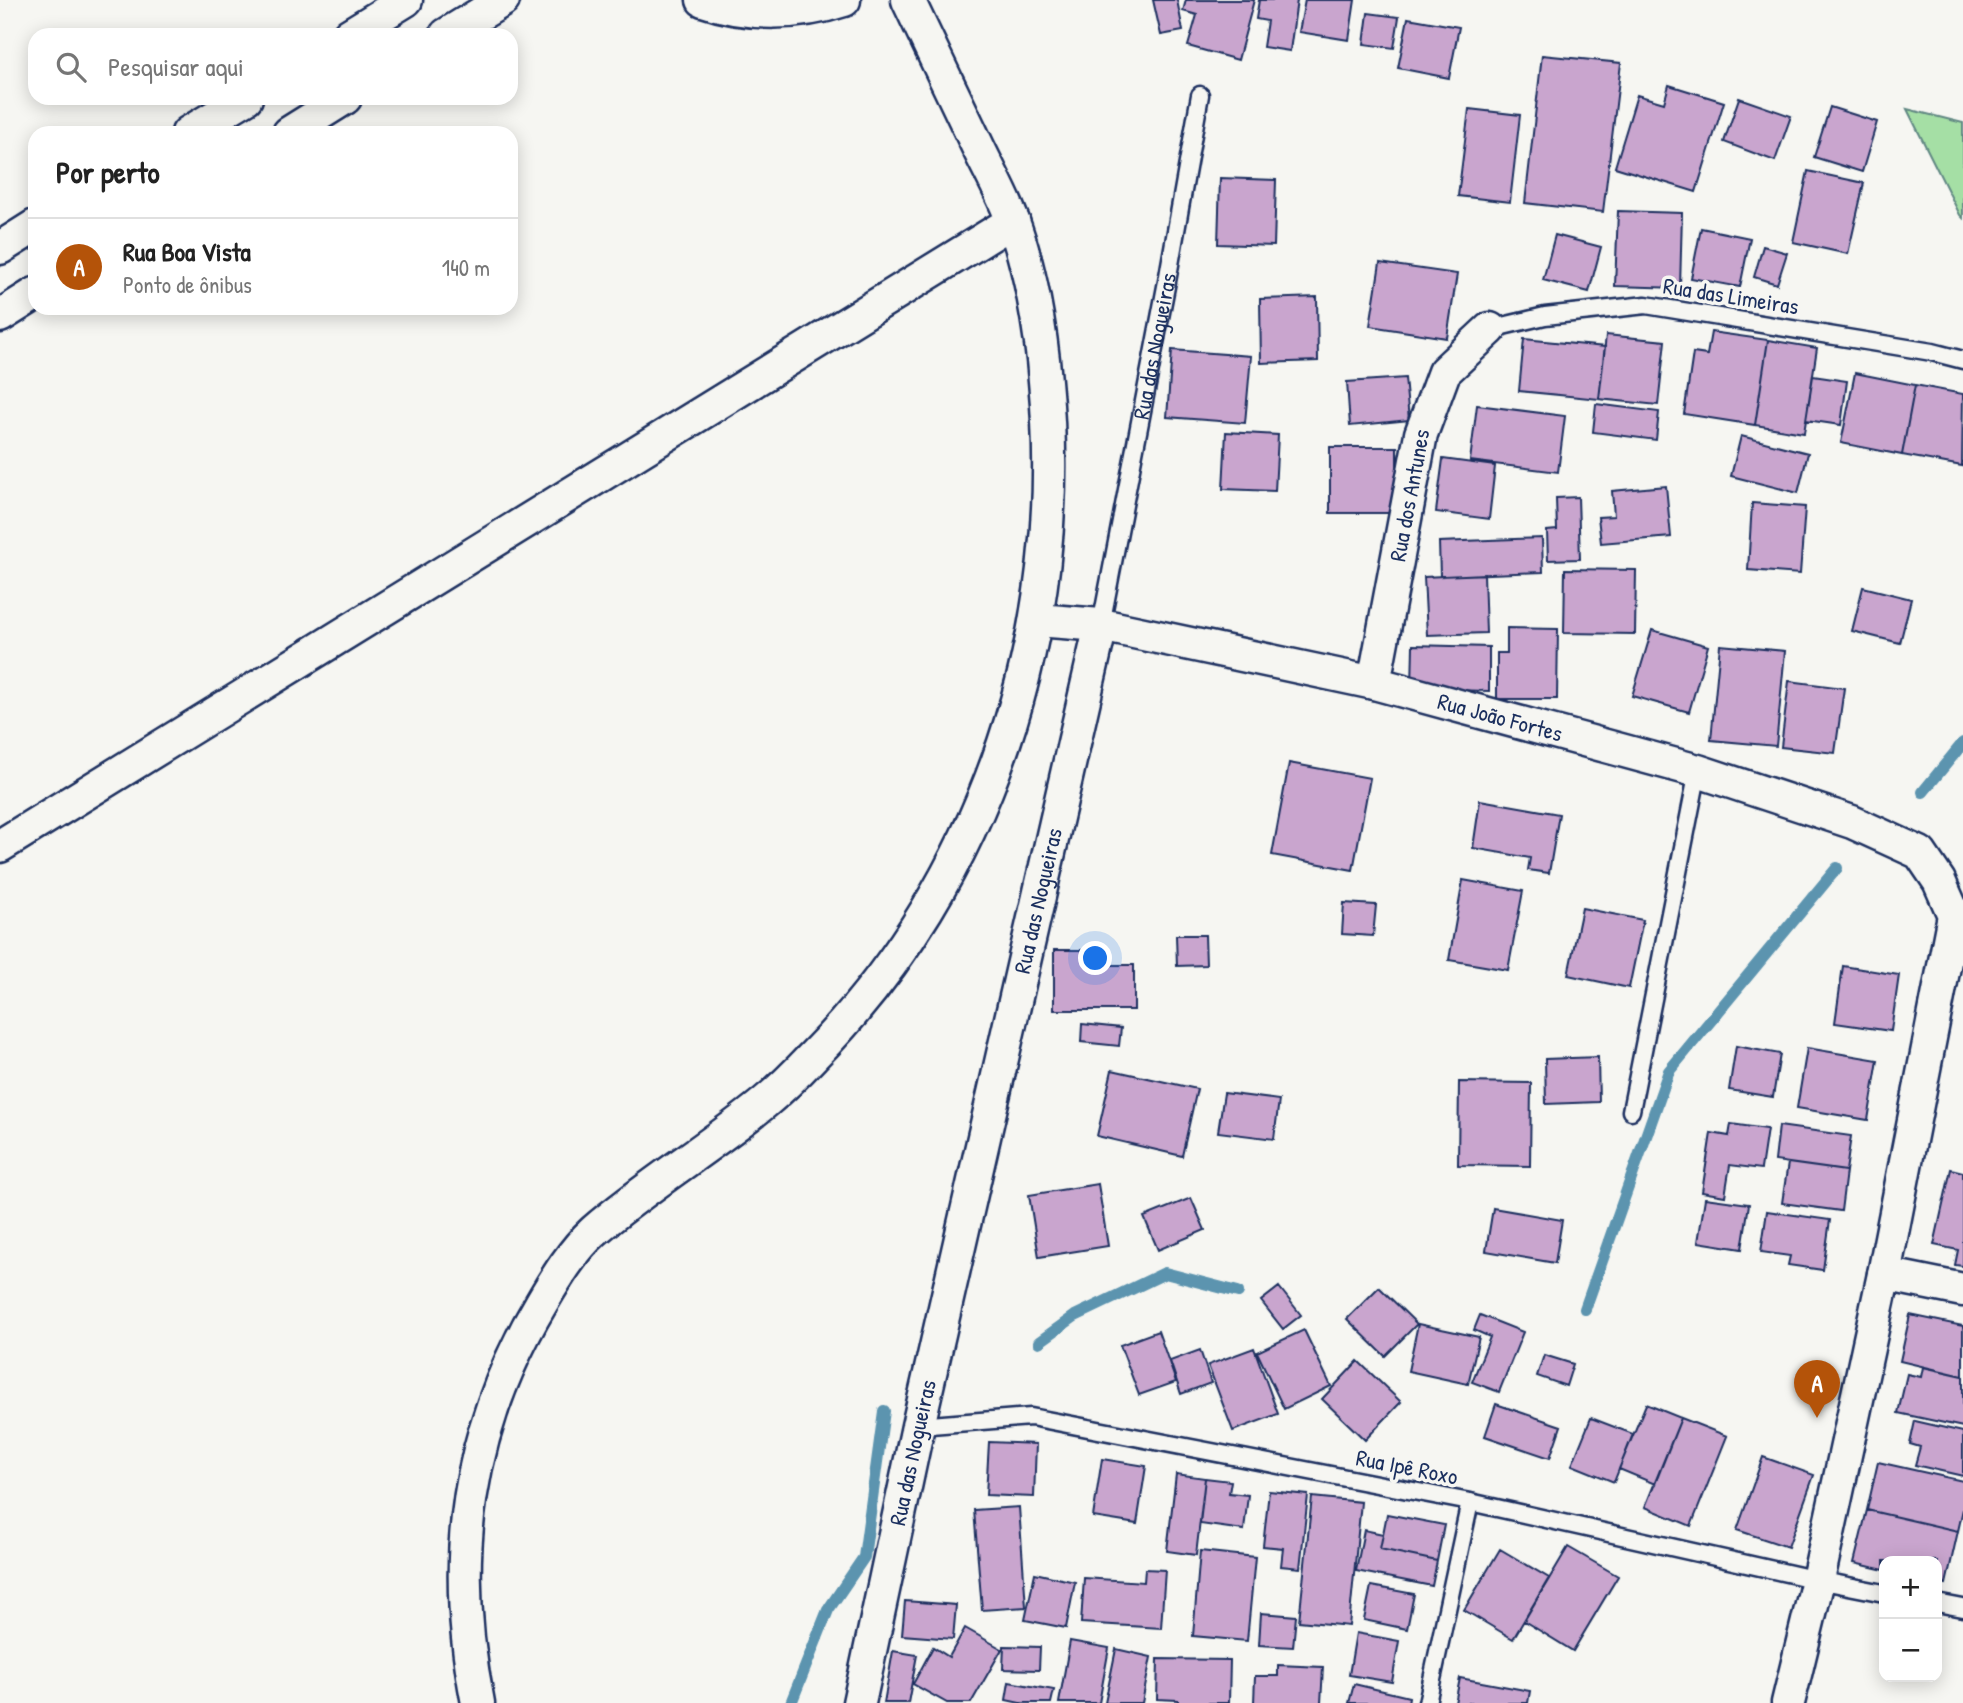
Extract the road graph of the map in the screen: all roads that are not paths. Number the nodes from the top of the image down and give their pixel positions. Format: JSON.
{"nodes":[{"id":1,"x":406,"y":0,"type":"edge"},
{"id":2,"x":503,"y":0,"type":"edge"},
{"id":3,"x":703,"y":0,"type":"edge"},
{"id":4,"x":844,"y":0,"type":"edge"},
{"id":5,"x":908,"y":0,"type":"edge"},
{"id":6,"x":364,"y":23,"type":"edge"},
{"id":7,"x":457,"y":28,"type":"edge"},
{"id":8,"x":1200,"y":95,"type":"dead end"},
{"id":9,"x":234,"y":105,"type":"edge"},
{"id":10,"x":334,"y":105,"type":"edge"},
{"id":11,"x":200,"y":126,"type":"edge"},
{"id":12,"x":300,"y":126,"type":"edge"},
{"id":13,"x":1013,"y":221,"type":"junction"},
{"id":14,"x":28,"y":230,"type":"edge"},
{"id":15,"x":0,"y":248,"type":"edge"},
{"id":16,"x":28,"y":298,"type":"edge"},
{"id":17,"x":0,"y":316,"type":"edge"},
{"id":18,"x":1490,"y":329,"type":"joint"},
{"id":19,"x":1963,"y":360,"type":"edge"},
{"id":20,"x":1037,"y":620,"type":"junction"},
{"id":21,"x":1101,"y":625,"type":"junction"},
{"id":22,"x":1374,"y":683,"type":"junction"},
{"id":23,"x":1698,"y":771,"type":"junction"},
{"id":24,"x":0,"y":846,"type":"edge"},
{"id":25,"x":1631,"y":1111,"type":"dead end"},
{"id":26,"x":1884,"y":1274,"type":"junction"},
{"id":27,"x":1963,"y":1290,"type":"edge"},
{"id":28,"x":918,"y":1426,"type":"junction"},
{"id":29,"x":1470,"y":1502,"type":"junction"},
{"id":30,"x":1818,"y":1580,"type":"junction"},
{"id":31,"x":1879,"y":1592,"type":"edge"},
{"id":32,"x":1942,"y":1604,"type":"edge"},
{"id":33,"x":1963,"y":1608,"type":"edge"},
{"id":34,"x":478,"y":1703,"type":"edge"},
{"id":35,"x":859,"y":1703,"type":"edge"},
{"id":36,"x":1427,"y":1703,"type":"edge"},
{"id":37,"x":1787,"y":1703,"type":"edge"}],
"edges":[{"from":1,"to":6,"type":"street"},
{"from":2,"to":7,"type":"street"},
{"from":3,"to":4,"type":"street"},
{"from":5,"to":13,"type":"street"},
{"from":8,"to":21,"type":"lane","name":"Rua das Nogueiras"},
{"from":9,"to":11,"type":"street"},
{"from":10,"to":12,"type":"street"},
{"from":13,"to":20,"type":"street"},
{"from":13,"to":24,"type":"street"},
{"from":14,"to":15,"type":"street"},
{"from":16,"to":17,"type":"street"},
{"from":18,"to":19,"type":"lane","name":"Rua das Limeiras"},
{"from":18,"to":22,"type":"street","name":"Rua dos Antunes"},
{"from":20,"to":21,"type":"street","name":"Rua João Fortes"},
{"from":20,"to":34,"type":"street"},
{"from":21,"to":22,"type":"street","name":"Rua João Fortes"},
{"from":21,"to":28,"type":"street","name":"Rua das Nogueiras"},
{"from":22,"to":23,"type":"street","name":"Rua João Fortes"},
{"from":23,"to":25,"type":"lane"},
{"from":23,"to":26,"type":"street","name":"Rua João Fortes"},
{"from":26,"to":27,"type":"street"},
{"from":26,"to":30,"type":"street","name":"Rua João Fortes"},
{"from":28,"to":29,"type":"lane","name":"Rua Ipê Roxo"},
{"from":28,"to":35,"type":"street","name":"Rua das Nogueiras"},
{"from":29,"to":30,"type":"lane","name":"Rua Ipê Roxo"},
{"from":29,"to":36,"type":"lane"},
{"from":30,"to":31,"type":"lane","name":"Rua Ipê Roxo"},
{"from":30,"to":37,"type":"street","name":"Rua João Fortes"},
{"from":32,"to":33,"type":"lane"}]}
